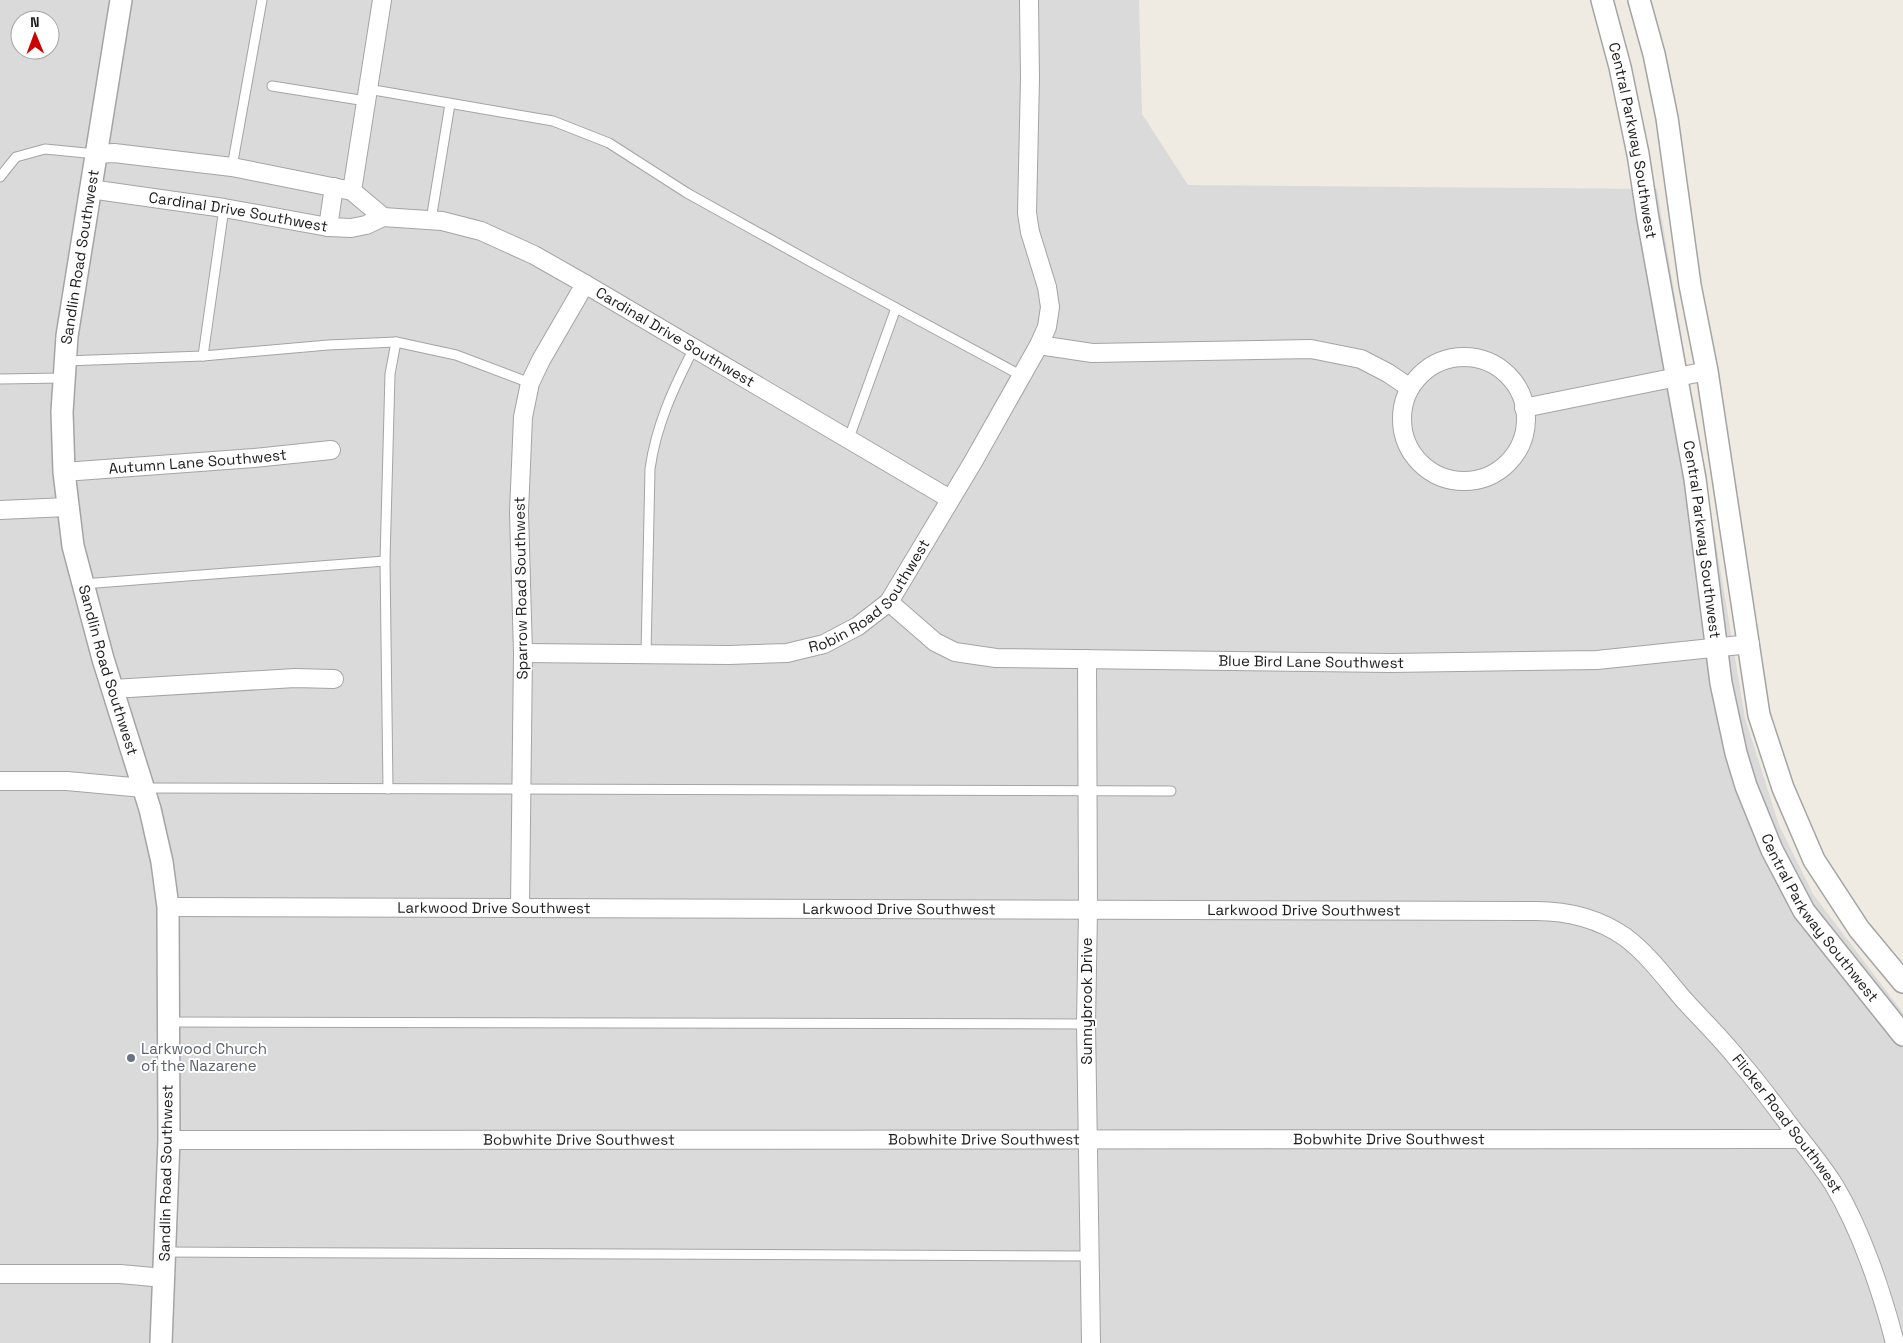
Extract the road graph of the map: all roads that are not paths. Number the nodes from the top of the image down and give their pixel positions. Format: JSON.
{"nodes":[{"id":1,"x":121,"y":0,"type":"edge"},
{"id":2,"x":262,"y":0,"type":"edge"},
{"id":3,"x":382,"y":0,"type":"edge"},
{"id":4,"x":1030,"y":0,"type":"edge"},
{"id":5,"x":1602,"y":0,"type":"edge"},
{"id":6,"x":1639,"y":0,"type":"edge"},
{"id":7,"x":272,"y":86,"type":"dead end"},
{"id":8,"x":367,"y":95,"type":"junction"},
{"id":9,"x":450,"y":104,"type":"junction"},
{"id":10,"x":96,"y":154,"type":"junction"},
{"id":11,"x":232,"y":167,"type":"junction"},
{"id":12,"x":0,"y":177,"type":"edge"},
{"id":13,"x":334,"y":188,"type":"junction"},
{"id":14,"x":90,"y":189,"type":"junction"},
{"id":15,"x":352,"y":191,"type":"junction"},
{"id":16,"x":224,"y":208,"type":"junction"},
{"id":17,"x":383,"y":217,"type":"junction"},
{"id":18,"x":431,"y":220,"type":"junction"},
{"id":19,"x":328,"y":227,"type":"junction"},
{"id":20,"x":585,"y":284,"type":"junction"},
{"id":21,"x":896,"y":308,"type":"junction"},
{"id":22,"x":396,"y":342,"type":"junction"},
{"id":23,"x":1039,"y":345,"type":"junction"},
{"id":24,"x":694,"y":348,"type":"junction"},
{"id":25,"x":203,"y":356,"type":"junction"},
{"id":26,"x":64,"y":370,"type":"junction"},
{"id":27,"x":1707,"y":371,"type":"junction"},
{"id":28,"x":1022,"y":376,"type":"junction"},
{"id":29,"x":1677,"y":377,"type":"junction"},
{"id":30,"x":0,"y":379,"type":"edge"},
{"id":31,"x":530,"y":383,"type":"junction"},
{"id":32,"x":1410,"y":388,"type":"junction"},
{"id":33,"x":1524,"y":408,"type":"junction"},
{"id":34,"x":849,"y":438,"type":"junction"},
{"id":35,"x":331,"y":450,"type":"dead end"},
{"id":36,"x":64,"y":472,"type":"junction"},
{"id":37,"x":950,"y":499,"type":"junction"},
{"id":38,"x":67,"y":507,"type":"junction"},
{"id":39,"x":0,"y":510,"type":"edge"},
{"id":40,"x":385,"y":561,"type":"junction"},
{"id":41,"x":82,"y":584,"type":"junction"},
{"id":42,"x":889,"y":602,"type":"junction"},
{"id":43,"x":1750,"y":644,"type":"junction"},
{"id":44,"x":1716,"y":648,"type":"junction"},
{"id":45,"x":523,"y":653,"type":"junction"},
{"id":46,"x":646,"y":654,"type":"junction"},
{"id":47,"x":1087,"y":659,"type":"junction"},
{"id":48,"x":334,"y":679,"type":"dead end"},
{"id":49,"x":113,"y":689,"type":"junction"},
{"id":50,"x":0,"y":780,"type":"edge"},
{"id":51,"x":143,"y":788,"type":"junction"},
{"id":52,"x":388,"y":789,"type":"junction"},
{"id":53,"x":522,"y":790,"type":"junction"},
{"id":54,"x":1087,"y":791,"type":"junction"},
{"id":55,"x":1172,"y":791,"type":"dead end"},
{"id":56,"x":168,"y":907,"type":"junction"},
{"id":57,"x":520,"y":907,"type":"junction"},
{"id":58,"x":1088,"y":910,"type":"junction"},
{"id":59,"x":1625,"y":937,"type":"joint"},
{"id":60,"x":1903,"y":982,"type":"edge"},
{"id":61,"x":167,"y":1022,"type":"junction"},
{"id":62,"x":1086,"y":1024,"type":"junction"},
{"id":63,"x":1903,"y":1034,"type":"edge"},
{"id":64,"x":1088,"y":1138,"type":"junction"},
{"id":65,"x":1800,"y":1139,"type":"junction"},
{"id":66,"x":169,"y":1140,"type":"junction"},
{"id":67,"x":163,"y":1252,"type":"junction"},
{"id":68,"x":1091,"y":1256,"type":"junction"},
{"id":69,"x":0,"y":1274,"type":"edge"},
{"id":70,"x":164,"y":1278,"type":"junction"},
{"id":71,"x":161,"y":1343,"type":"edge"},
{"id":72,"x":1092,"y":1343,"type":"edge"},
{"id":73,"x":1895,"y":1343,"type":"edge"}],
"edges":[{"from":1,"to":10,"type":"street","name":"Sandlin Road Southwest"},
{"from":2,"to":11,"type":"lane"},
{"from":3,"to":8,"type":"street"},
{"from":4,"to":23,"type":"street","name":"Robin Road Southwest"},
{"from":5,"to":29,"type":"street","name":"Central Parkway Southwest"},
{"from":6,"to":27,"type":"street","name":"Central Parkway Southwest"},
{"from":7,"to":8,"type":"lane"},
{"from":8,"to":9,"type":"lane"},
{"from":8,"to":15,"type":"street"},
{"from":9,"to":18,"type":"lane"},
{"from":9,"to":21,"type":"lane"},
{"from":10,"to":11,"type":"street"},
{"from":10,"to":12,"type":"lane"},
{"from":10,"to":14,"type":"street","name":"Sandlin Road Southwest"},
{"from":11,"to":13,"type":"street"},
{"from":13,"to":15,"type":"street"},
{"from":13,"to":19,"type":"street"},
{"from":14,"to":16,"type":"street","name":"Cardinal Drive Southwest"},
{"from":14,"to":26,"type":"street","name":"Sandlin Road Southwest"},
{"from":15,"to":17,"type":"street"},
{"from":16,"to":19,"type":"street","name":"Cardinal Drive Southwest"},
{"from":16,"to":25,"type":"lane"},
{"from":17,"to":18,"type":"street","name":"Cardinal Drive Southwest"},
{"from":17,"to":19,"type":"street","name":"Cardinal Drive Southwest"},
{"from":18,"to":20,"type":"street","name":"Cardinal Drive Southwest"},
{"from":20,"to":24,"type":"street","name":"Cardinal Drive Southwest"},
{"from":20,"to":31,"type":"street","name":"Sparrow Road Southwest"},
{"from":21,"to":28,"type":"lane"},
{"from":21,"to":34,"type":"lane"},
{"from":22,"to":25,"type":"lane"},
{"from":22,"to":31,"type":"lane"},
{"from":22,"to":40,"type":"lane"},
{"from":23,"to":28,"type":"street","name":"Robin Road Southwest"},
{"from":23,"to":32,"type":"street"},
{"from":24,"to":34,"type":"street","name":"Cardinal Drive Southwest"},
{"from":24,"to":46,"type":"lane"},
{"from":25,"to":26,"type":"lane"},
{"from":26,"to":30,"type":"lane"},
{"from":26,"to":36,"type":"street","name":"Sandlin Road Southwest"},
{"from":27,"to":29,"type":"street"},
{"from":27,"to":43,"type":"street","name":"Central Parkway Southwest"},
{"from":28,"to":37,"type":"street","name":"Robin Road Southwest"},
{"from":29,"to":33,"type":"street"},
{"from":29,"to":44,"type":"street","name":"Central Parkway Southwest"},
{"from":31,"to":45,"type":"street","name":"Sparrow Road Southwest"},
{"from":32,"to":33,"type":"street"},
{"from":32,"to":33,"type":"street"},
{"from":34,"to":37,"type":"street","name":"Cardinal Drive Southwest"},
{"from":35,"to":36,"type":"street","name":"Autumn Lane Southwest"},
{"from":36,"to":38,"type":"street","name":"Sandlin Road Southwest"},
{"from":37,"to":42,"type":"street","name":"Robin Road Southwest"},
{"from":38,"to":39,"type":"street"},
{"from":38,"to":41,"type":"street","name":"Sandlin Road Southwest"},
{"from":40,"to":41,"type":"lane"},
{"from":40,"to":52,"type":"lane"},
{"from":41,"to":49,"type":"street","name":"Sandlin Road Southwest"},
{"from":42,"to":46,"type":"street","name":"Robin Road Southwest"},
{"from":42,"to":47,"type":"street","name":"Blue Bird Lane Southwest"},
{"from":43,"to":44,"type":"street","name":"Blue Bird Lane Southwest"},
{"from":43,"to":60,"type":"street","name":"Central Parkway Southwest"},
{"from":44,"to":47,"type":"street","name":"Blue Bird Lane Southwest"},
{"from":44,"to":63,"type":"street","name":"Central Parkway Southwest"},
{"from":45,"to":46,"type":"street","name":"Robin Road Southwest"},
{"from":45,"to":53,"type":"street","name":"Sparrow Road Southwest"},
{"from":47,"to":54,"type":"street","name":"Sunnybrook Drive"},
{"from":48,"to":49,"type":"street"},
{"from":49,"to":51,"type":"street","name":"Sandlin Road Southwest"},
{"from":50,"to":51,"type":"street"},
{"from":51,"to":52,"type":"lane"},
{"from":51,"to":56,"type":"street","name":"Sandlin Road Southwest"},
{"from":52,"to":53,"type":"lane"},
{"from":53,"to":54,"type":"lane"},
{"from":53,"to":57,"type":"street","name":"Sparrow Road Southwest"},
{"from":54,"to":55,"type":"lane"},
{"from":54,"to":58,"type":"street","name":"Sunnybrook Drive"},
{"from":56,"to":57,"type":"street","name":"Larkwood Drive Southwest"},
{"from":56,"to":61,"type":"street","name":"Sandlin Road Southwest"},
{"from":57,"to":58,"type":"street","name":"Larkwood Drive Southwest"},
{"from":58,"to":59,"type":"street","name":"Larkwood Drive Southwest"},
{"from":58,"to":62,"type":"street","name":"Sunnybrook Drive"},
{"from":59,"to":65,"type":"street","name":"Flicker Road Southwest"},
{"from":61,"to":62,"type":"lane"},
{"from":61,"to":66,"type":"street","name":"Sandlin Road Southwest"},
{"from":62,"to":64,"type":"street","name":"Sunnybrook Drive"},
{"from":64,"to":65,"type":"street","name":"Bobwhite Drive Southwest"},
{"from":64,"to":66,"type":"street","name":"Bobwhite Drive Southwest"},
{"from":64,"to":68,"type":"street","name":"Sunnybrook Drive"},
{"from":65,"to":73,"type":"street","name":"Flicker Road Southwest"},
{"from":66,"to":67,"type":"street","name":"Sandlin Road Southwest"},
{"from":67,"to":68,"type":"lane"},
{"from":67,"to":70,"type":"street","name":"Sandlin Road Southwest"},
{"from":68,"to":72,"type":"street","name":"Sunnybrook Drive"},
{"from":69,"to":70,"type":"street"},
{"from":70,"to":71,"type":"street","name":"Sandlin Road Southwest"}]}
